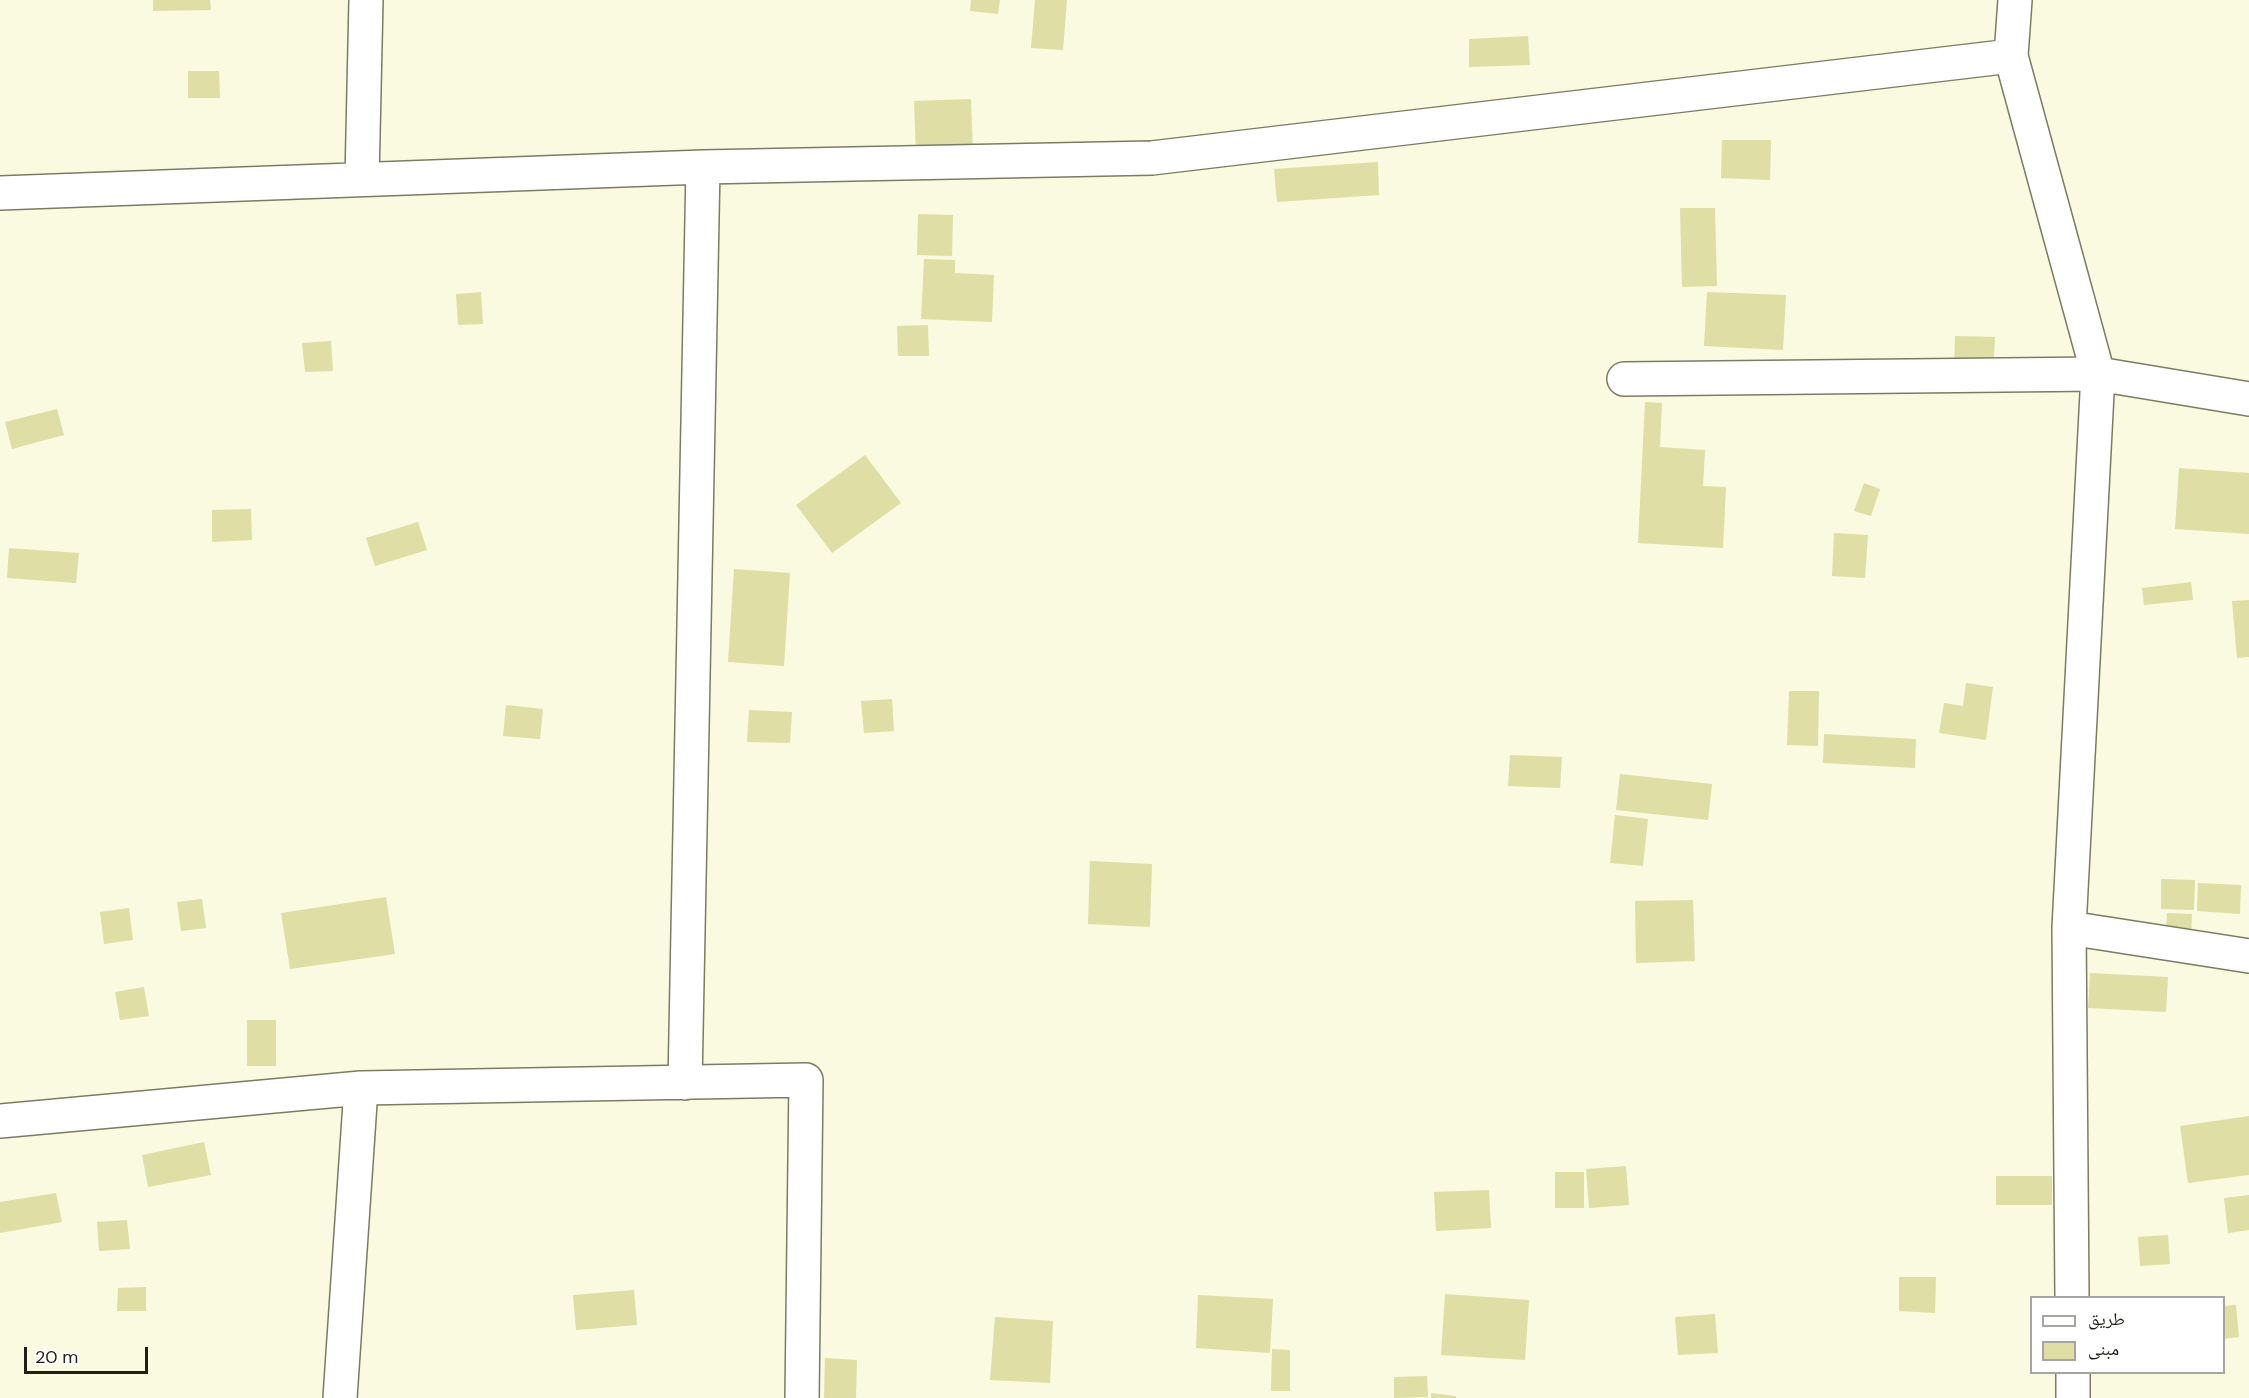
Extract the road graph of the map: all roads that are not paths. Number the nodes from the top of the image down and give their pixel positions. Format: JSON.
{"nodes":[{"id":1,"x":366,"y":0,"type":"edge"},
{"id":2,"x":2015,"y":0,"type":"edge"},
{"id":3,"x":2010,"y":56,"type":"junction"},
{"id":4,"x":703,"y":167,"type":"junction"},
{"id":5,"x":362,"y":179,"type":"junction"},
{"id":6,"x":0,"y":193,"type":"edge"},
{"id":7,"x":2098,"y":374,"type":"junction"},
{"id":8,"x":1624,"y":379,"type":"dead end"},
{"id":9,"x":2249,"y":399,"type":"edge"},
{"id":10,"x":2069,"y":928,"type":"junction"},
{"id":11,"x":2249,"y":956,"type":"edge"},
{"id":12,"x":685,"y":1083,"type":"junction"},
{"id":13,"x":361,"y":1088,"type":"junction"},
{"id":14,"x":0,"y":1121,"type":"edge"},
{"id":15,"x":2072,"y":1296,"type":"edge"},
{"id":16,"x":2073,"y":1374,"type":"edge"},
{"id":17,"x":340,"y":1398,"type":"edge"},
{"id":18,"x":802,"y":1398,"type":"edge"},
{"id":19,"x":2073,"y":1398,"type":"edge"}],
"edges":[{"from":1,"to":5,"type":"street"},
{"from":2,"to":3,"type":"street"},
{"from":3,"to":4,"type":"street"},
{"from":3,"to":7,"type":"street"},
{"from":4,"to":5,"type":"street"},
{"from":4,"to":12,"type":"street"},
{"from":5,"to":6,"type":"street"},
{"from":7,"to":8,"type":"street"},
{"from":7,"to":9,"type":"street"},
{"from":7,"to":10,"type":"street"},
{"from":10,"to":11,"type":"street"},
{"from":10,"to":15,"type":"street"},
{"from":12,"to":13,"type":"street"},
{"from":12,"to":18,"type":"street"},
{"from":13,"to":14,"type":"street"},
{"from":13,"to":17,"type":"street"},
{"from":16,"to":19,"type":"street"}]}
